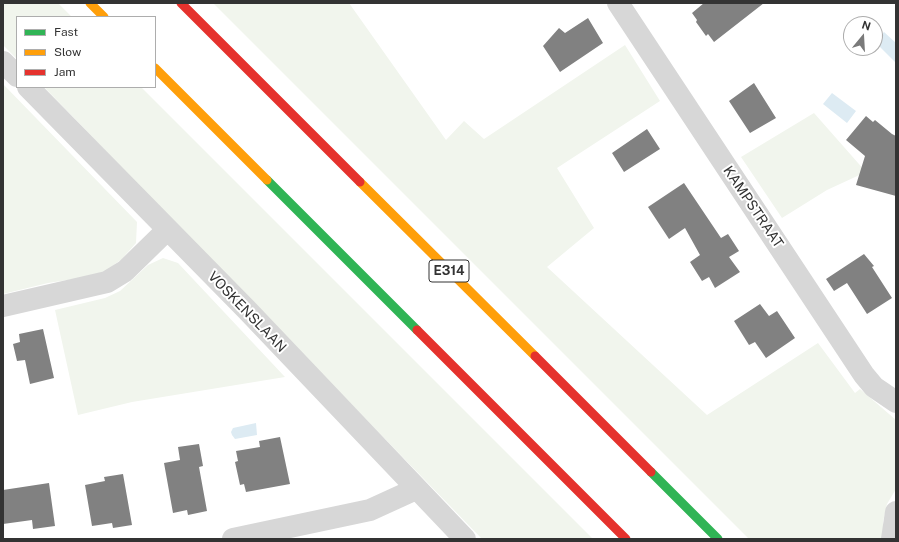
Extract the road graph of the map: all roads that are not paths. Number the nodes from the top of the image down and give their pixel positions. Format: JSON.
{"nodes":[{"id":1,"x":90,"y":3,"type":"edge"},
{"id":2,"x":181,"y":3,"type":"edge"},
{"id":3,"x":618,"y":3,"type":"edge"},
{"id":4,"x":103,"y":16,"type":"edge"},
{"id":5,"x":3,"y":62,"type":"edge"},
{"id":6,"x":156,"y":69,"type":"edge"},
{"id":7,"x":16,"y":75,"type":"edge"},
{"id":8,"x":29,"y":88,"type":"edge"},
{"id":9,"x":167,"y":230,"type":"junction"},
{"id":10,"x":3,"y":306,"type":"edge"},
{"id":11,"x":896,"y":402,"type":"edge"},
{"id":12,"x":416,"y":489,"type":"junction"},
{"id":13,"x":896,"y":512,"type":"edge"},
{"id":14,"x":233,"y":539,"type":"edge"},
{"id":15,"x":465,"y":539,"type":"edge"},
{"id":16,"x":626,"y":539,"type":"edge"},
{"id":17,"x":718,"y":539,"type":"edge"},
{"id":18,"x":892,"y":539,"type":"edge"}],
"edges":[{"from":1,"to":4,"type":"highway"},
{"from":2,"to":17,"type":"highway","number":"E314"},
{"from":3,"to":11,"type":"street","name":"KAMPSTRAAT"},
{"from":5,"to":7,"type":"street"},
{"from":6,"to":16,"type":"highway"},
{"from":8,"to":9,"type":"street","name":"VOSKENSLAAN"},
{"from":9,"to":10,"type":"street"},
{"from":9,"to":12,"type":"street","name":"VOSKENSLAAN"},
{"from":12,"to":14,"type":"street"},
{"from":12,"to":15,"type":"street","name":"VOSKENSLAAN"},
{"from":13,"to":18,"type":"street"}]}
